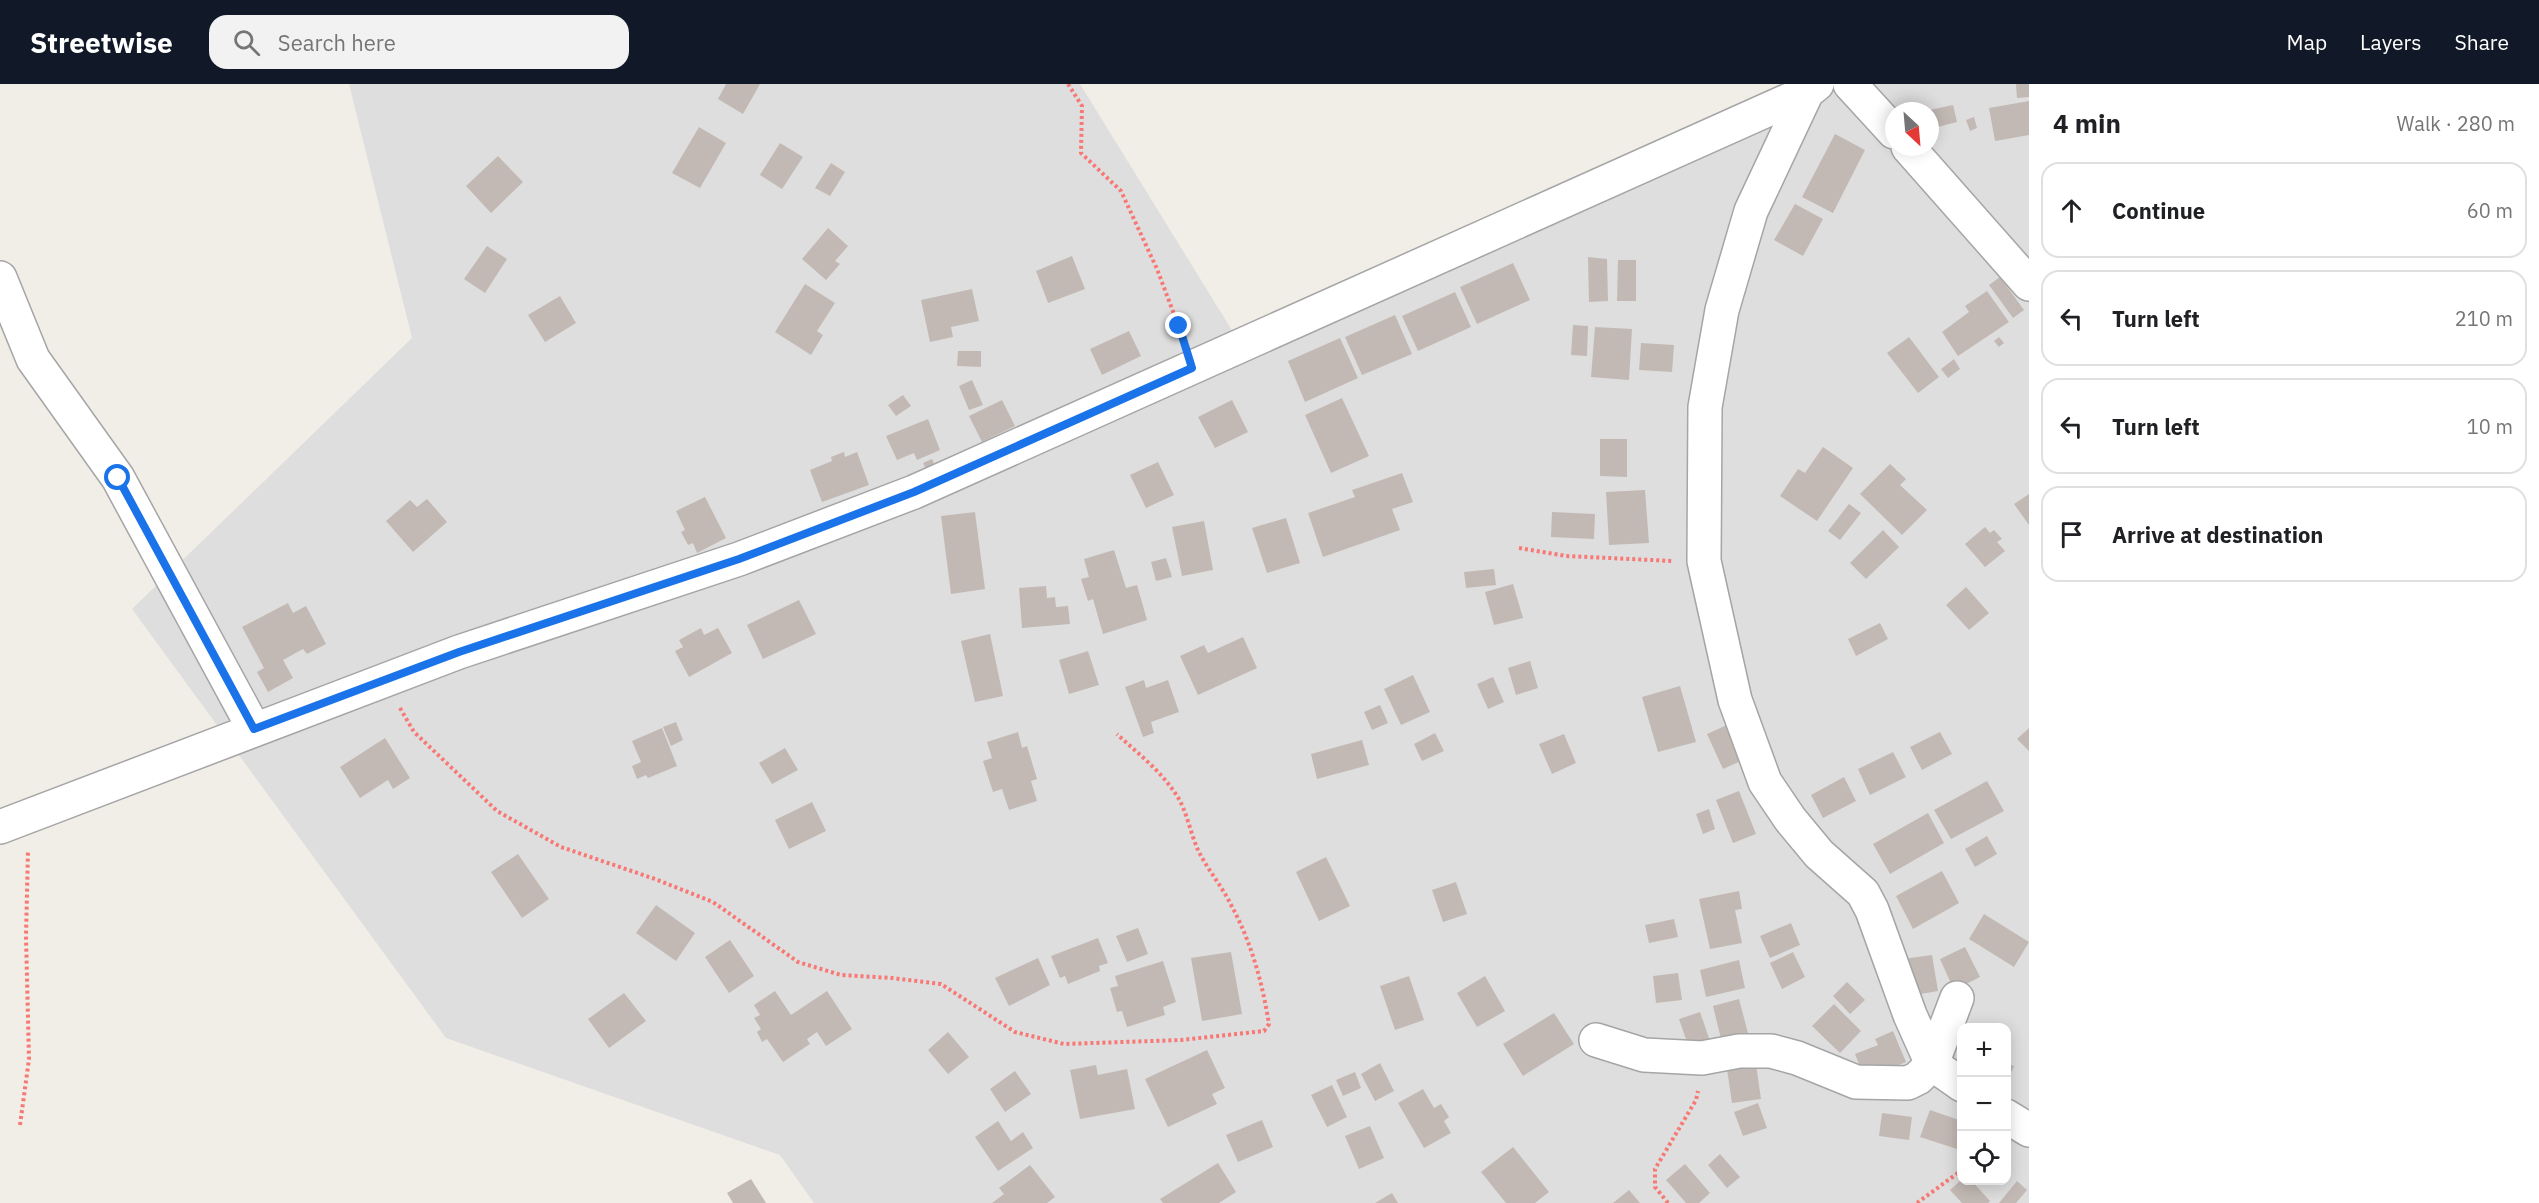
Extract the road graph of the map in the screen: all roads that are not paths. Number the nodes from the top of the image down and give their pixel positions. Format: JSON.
{"nodes":[{"id":1,"x":1850,"y":84,"type":"edge"},
{"id":2,"x":1812,"y":88,"type":"edge"},
{"id":3,"x":1885,"y":122,"type":"edge"},
{"id":4,"x":1916,"y":156,"type":"edge"},
{"id":5,"x":0,"y":278,"type":"edge"},
{"id":6,"x":2029,"y":284,"type":"edge"},
{"id":7,"x":254,"y":729,"type":"junction"},
{"id":8,"x":15,"y":821,"type":"edge"},
{"id":9,"x":1957,"y":998,"type":"dead end"},
{"id":10,"x":1596,"y":1040,"type":"dead end"},
{"id":11,"x":1932,"y":1064,"type":"junction"},
{"id":12,"x":1957,"y":1082,"type":"edge"},
{"id":13,"x":2011,"y":1119,"type":"edge"},
{"id":14,"x":2029,"y":1130,"type":"edge"}],
"edges":[{"from":1,"to":3,"type":"street"},
{"from":2,"to":7,"type":"street"},
{"from":2,"to":11,"type":"street"},
{"from":4,"to":6,"type":"street"},
{"from":5,"to":7,"type":"street"},
{"from":7,"to":8,"type":"street"},
{"from":9,"to":11,"type":"street"},
{"from":10,"to":11,"type":"street"},
{"from":11,"to":12,"type":"street"},
{"from":13,"to":14,"type":"street"}]}
